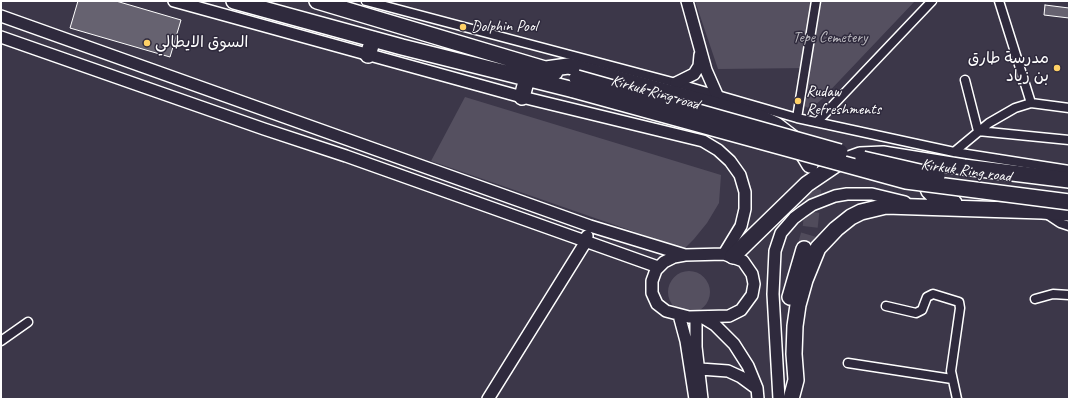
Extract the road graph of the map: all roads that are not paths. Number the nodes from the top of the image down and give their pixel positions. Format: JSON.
{"nodes":[{"id":1,"x":174,"y":1,"type":"edge"},
{"id":2,"x":234,"y":1,"type":"edge"},
{"id":3,"x":317,"y":1,"type":"edge"},
{"id":4,"x":366,"y":1,"type":"edge"},
{"id":5,"x":687,"y":1,"type":"edge"},
{"id":6,"x":816,"y":1,"type":"edge"},
{"id":7,"x":932,"y":1,"type":"edge"},
{"id":8,"x":999,"y":1,"type":"edge"},
{"id":9,"x":1,"y":16,"type":"edge"},
{"id":10,"x":1,"y":37,"type":"edge"},
{"id":11,"x":373,"y":40,"type":"junction"},
{"id":12,"x":700,"y":50,"type":"junction"},
{"id":13,"x":368,"y":55,"type":"junction"},
{"id":14,"x":546,"y":69,"type":"junction"},
{"id":15,"x":527,"y":78,"type":"junction"},
{"id":16,"x":965,"y":80,"type":"dead end"},
{"id":17,"x":676,"y":83,"type":"junction"},
{"id":18,"x":575,"y":84,"type":"junction"},
{"id":19,"x":717,"y":95,"type":"junction"},
{"id":20,"x":522,"y":97,"type":"junction"},
{"id":21,"x":1031,"y":103,"type":"junction"},
{"id":22,"x":1069,"y":108,"type":"edge"},
{"id":23,"x":797,"y":118,"type":"junction"},
{"id":24,"x":817,"y":122,"type":"junction"},
{"id":25,"x":978,"y":131,"type":"junction"},
{"id":26,"x":1069,"y":140,"type":"edge"},
{"id":27,"x":954,"y":152,"type":"junction"},
{"id":28,"x":810,"y":165,"type":"tunnel mouth"},
{"id":29,"x":992,"y":165,"type":"junction"},
{"id":30,"x":964,"y":167,"type":"junction"},
{"id":31,"x":1069,"y":170,"type":"edge"},
{"id":32,"x":1069,"y":180,"type":"edge"},
{"id":33,"x":1069,"y":192,"type":"edge"},
{"id":34,"x":1069,"y":202,"type":"edge"},
{"id":35,"x":927,"y":207,"type":"junction"},
{"id":36,"x":988,"y":209,"type":"junction"},
{"id":37,"x":1042,"y":210,"type":"junction"},
{"id":38,"x":1069,"y":213,"type":"edge"},
{"id":39,"x":590,"y":226,"type":"junction"},
{"id":40,"x":1069,"y":226,"type":"edge"},
{"id":41,"x":585,"y":242,"type":"junction"},
{"id":42,"x":804,"y":249,"type":"tunnel mouth"},
{"id":43,"x":685,"y":255,"type":"junction"},
{"id":44,"x":729,"y":255,"type":"junction"},
{"id":45,"x":658,"y":267,"type":"junction"},
{"id":46,"x":773,"y":294,"type":"junction"},
{"id":47,"x":752,"y":295,"type":"junction"},
{"id":48,"x":1069,"y":295,"type":"edge"},
{"id":49,"x":1035,"y":299,"type":"dead end"},
{"id":50,"x":886,"y":306,"type":"dead end"},
{"id":51,"x":680,"y":315,"type":"junction"},
{"id":52,"x":699,"y":317,"type":"junction"},
{"id":53,"x":28,"y":322,"type":"dead end"},
{"id":54,"x":1,"y":341,"type":"edge"},
{"id":55,"x":848,"y":363,"type":"dead end"},
{"id":56,"x":700,"y":369,"type":"junction"},
{"id":57,"x":952,"y":379,"type":"junction"},
{"id":58,"x":758,"y":394,"type":"edge"},
{"id":59,"x":488,"y":399,"type":"edge"},
{"id":60,"x":694,"y":399,"type":"edge"},
{"id":61,"x":702,"y":399,"type":"edge"},
{"id":62,"x":781,"y":399,"type":"edge"},
{"id":63,"x":792,"y":399,"type":"edge"},
{"id":64,"x":957,"y":399,"type":"edge"}],
"edges":[{"from":1,"to":13,"type":"main road"},
{"from":2,"to":11,"type":"highway","name":"Kirkuk Ring road"},
{"from":3,"to":14,"type":"highway","name":"Kirkuk Ring road"},
{"from":4,"to":17,"type":"street"},
{"from":5,"to":12,"type":"main road"},
{"from":6,"to":23,"type":"street"},
{"from":7,"to":24,"type":"street"},
{"from":8,"to":21,"type":"street"},
{"from":9,"to":39,"type":"main road"},
{"from":10,"to":41,"type":"main road"},
{"from":11,"to":13,"type":"highway"},
{"from":11,"to":15,"type":"highway","name":"Kirkuk Ring road"},
{"from":12,"to":17,"type":"main road"},
{"from":12,"to":19,"type":"main road"},
{"from":13,"to":20,"type":"main road"},
{"from":14,"to":18,"type":"highway","name":"Kirkuk Ring road"},
{"from":14,"to":28,"type":"highway"},
{"from":15,"to":18,"type":"highway","name":"Kirkuk Ring road"},
{"from":15,"to":20,"type":"highway"},
{"from":16,"to":25,"type":"street"},
{"from":17,"to":19,"type":"street"},
{"from":18,"to":33,"type":"highway","name":"Kirkuk Ring road","bridge":true},
{"from":18,"to":34,"type":"highway","name":"Kirkuk Ring road","bridge":true},
{"from":19,"to":23,"type":"street"},
{"from":20,"to":44,"type":"main road"},
{"from":21,"to":22,"type":"street"},
{"from":21,"to":25,"type":"street"},
{"from":23,"to":24,"type":"street"},
{"from":24,"to":27,"type":"street"},
{"from":25,"to":26,"type":"street"},
{"from":25,"to":27,"type":"street"},
{"from":27,"to":29,"type":"street"},
{"from":29,"to":30,"type":"highway"},
{"from":29,"to":31,"type":"street"},
{"from":29,"to":32,"type":"highway"},
{"from":30,"to":36,"type":"highway"},
{"from":30,"to":44,"type":"highway"},
{"from":35,"to":36,"type":"highway"},
{"from":35,"to":46,"type":"main road"},
{"from":35,"to":63,"type":"highway"},
{"from":36,"to":37,"type":"highway"},
{"from":37,"to":38,"type":"highway"},
{"from":37,"to":40,"type":"street"},
{"from":39,"to":41,"type":"main road"},
{"from":39,"to":43,"type":"main road"},
{"from":41,"to":45,"type":"main road"},
{"from":41,"to":59,"type":"main road"},
{"from":42,"to":62,"type":"highway"},
{"from":43,"to":44,"type":"main road"},
{"from":43,"to":45,"type":"main road"},
{"from":44,"to":47,"type":"main road"},
{"from":45,"to":51,"type":"main road"},
{"from":46,"to":47,"type":"main road"},
{"from":46,"to":62,"type":"main road"},
{"from":47,"to":52,"type":"main road"},
{"from":48,"to":49,"type":"street"},
{"from":50,"to":57,"type":"street"},
{"from":51,"to":52,"type":"main road"},
{"from":51,"to":60,"type":"main road"},
{"from":52,"to":56,"type":"main road"},
{"from":52,"to":58,"type":"main road"},
{"from":53,"to":54,"type":"street"},
{"from":55,"to":57,"type":"street"},
{"from":56,"to":58,"type":"main road"},
{"from":56,"to":61,"type":"main road"},
{"from":57,"to":64,"type":"street"}]}
